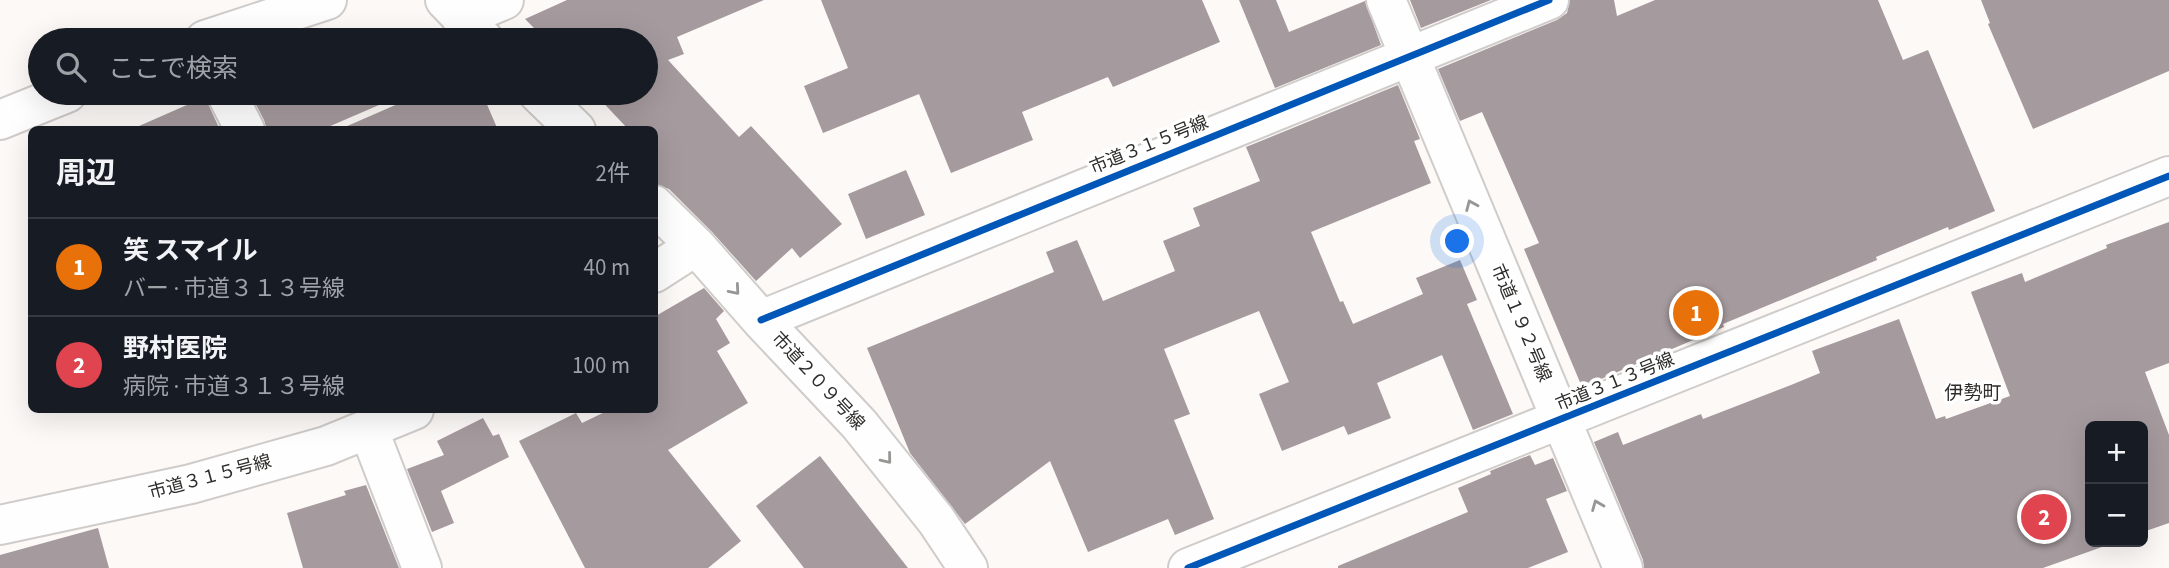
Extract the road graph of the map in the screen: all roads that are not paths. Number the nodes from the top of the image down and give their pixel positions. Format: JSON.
{"nodes":[{"id":1,"x":327,"y":0,"type":"edge"},
{"id":2,"x":504,"y":0,"type":"edge"},
{"id":3,"x":1386,"y":0,"type":"edge"},
{"id":4,"x":1549,"y":0,"type":"edge"},
{"id":5,"x":463,"y":19,"type":"edge"},
{"id":6,"x":242,"y":28,"type":"edge"},
{"id":7,"x":1409,"y":57,"type":"junction"},
{"id":8,"x":37,"y":105,"type":"edge"},
{"id":9,"x":232,"y":105,"type":"edge"},
{"id":10,"x":550,"y":105,"type":"edge"},
{"id":11,"x":0,"y":120,"type":"edge"},
{"id":12,"x":243,"y":126,"type":"edge"},
{"id":13,"x":572,"y":126,"type":"edge"},
{"id":14,"x":2169,"y":176,"type":"edge"},
{"id":15,"x":658,"y":209,"type":"edge"},
{"id":16,"x":696,"y":246,"type":"junction"},
{"id":17,"x":658,"y":270,"type":"edge"},
{"id":18,"x":761,"y":320,"type":"junction"},
{"id":19,"x":389,"y":417,"type":"edge"},
{"id":20,"x":1562,"y":420,"type":"junction"},
{"id":21,"x":0,"y":525,"type":"edge"},
{"id":22,"x":422,"y":568,"type":"edge"},
{"id":23,"x":968,"y":568,"type":"edge"},
{"id":24,"x":1188,"y":568,"type":"edge"},
{"id":25,"x":1623,"y":568,"type":"edge"}],
"edges":[{"from":1,"to":6,"type":"street"},
{"from":2,"to":5,"type":"street"},
{"from":3,"to":7,"type":"street","name":"市道１９２号線"},
{"from":4,"to":7,"type":"street","name":"市道３１５号線"},
{"from":7,"to":18,"type":"street","name":"市道３１５号線"},
{"from":20,"to":7,"type":"street","name":"市道１９２号線","one_way":true},
{"from":8,"to":11,"type":"street"},
{"from":9,"to":12,"type":"street"},
{"from":10,"to":13,"type":"street"},
{"from":14,"to":20,"type":"street","name":"市道３１３号線"},
{"from":15,"to":16,"type":"street","name":"市道２０９号線"},
{"from":16,"to":17,"type":"street"},
{"from":16,"to":18,"type":"street","name":"市道２０９号線","one_way":true},
{"from":18,"to":23,"type":"street","name":"市道２０９号線","one_way":true},
{"from":19,"to":21,"type":"street","name":"市道３１５号線"},
{"from":19,"to":22,"type":"street"},
{"from":20,"to":24,"type":"street","name":"市道３１３号線"},
{"from":25,"to":20,"type":"street","name":"市道１９２号線","one_way":true}]}
